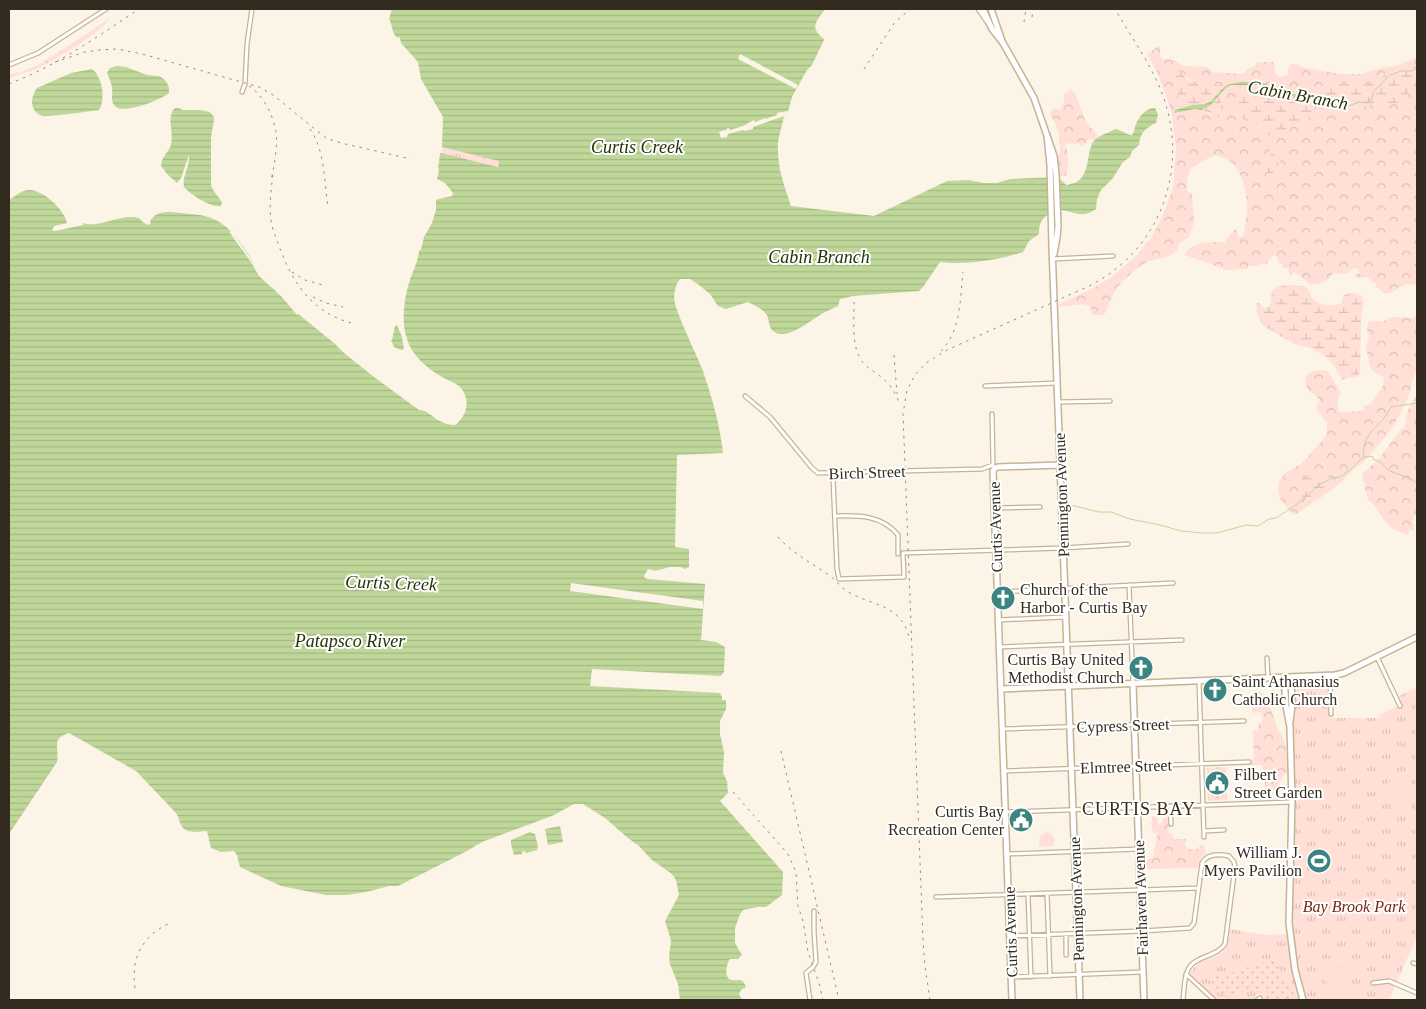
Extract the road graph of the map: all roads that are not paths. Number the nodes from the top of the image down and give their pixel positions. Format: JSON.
{"nodes":[{"id":1,"x":106,"y":9,"type":"edge"},
{"id":2,"x":252,"y":9,"type":"edge"},
{"id":3,"x":978,"y":9,"type":"edge"},
{"id":4,"x":983,"y":9,"type":"edge"},
{"id":5,"x":991,"y":9,"type":"edge"},
{"id":6,"x":992,"y":28,"type":"junction"},
{"id":7,"x":1003,"y":43,"type":"junction"},
{"id":8,"x":9,"y":65,"type":"edge"},
{"id":9,"x":242,"y":92,"type":"dead end"},
{"id":10,"x":1047,"y":135,"type":"junction"},
{"id":11,"x":1055,"y":216,"type":"junction"},
{"id":12,"x":1113,"y":256,"type":"dead end"},
{"id":13,"x":1052,"y":259,"type":"junction"},
{"id":14,"x":1057,"y":383,"type":"junction"},
{"id":15,"x":985,"y":386,"type":"dead end"},
{"id":16,"x":744,"y":396,"type":"dead end"},
{"id":17,"x":1110,"y":400,"type":"dead end"},
{"id":18,"x":1058,"y":402,"type":"junction"},
{"id":19,"x":992,"y":414,"type":"dead end"},
{"id":20,"x":1049,"y":465,"type":"junction"},
{"id":21,"x":1060,"y":465,"type":"junction"},
{"id":22,"x":994,"y":467,"type":"junction"},
{"id":23,"x":833,"y":478,"type":"dead end"},
{"id":24,"x":1040,"y":507,"type":"dead end"},
{"id":25,"x":995,"y":508,"type":"junction"},
{"id":26,"x":835,"y":516,"type":"junction"},
{"id":27,"x":1062,"y":516,"type":"junction"},
{"id":28,"x":1128,"y":544,"type":"dead end"},
{"id":29,"x":1064,"y":548,"type":"junction"},
{"id":30,"x":996,"y":550,"type":"junction"},
{"id":31,"x":898,"y":554,"type":"dead end"},
{"id":32,"x":1173,"y":583,"type":"dead end"},
{"id":33,"x":1129,"y":585,"type":"junction"},
{"id":34,"x":1065,"y":588,"type":"junction"},
{"id":35,"x":997,"y":592,"type":"junction"},
{"id":36,"x":1066,"y":617,"type":"junction"},
{"id":37,"x":998,"y":620,"type":"junction"},
{"id":38,"x":1417,"y":639,"type":"edge"},
{"id":39,"x":1182,"y":640,"type":"dead end"},
{"id":40,"x":1131,"y":642,"type":"junction"},
{"id":41,"x":1067,"y":645,"type":"junction"},
{"id":42,"x":999,"y":647,"type":"junction"},
{"id":43,"x":1377,"y":657,"type":"junction"},
{"id":44,"x":1267,"y":658,"type":"dead end"},
{"id":45,"x":1330,"y":676,"type":"junction"},
{"id":46,"x":1284,"y":678,"type":"junction"},
{"id":47,"x":1291,"y":678,"type":"junction"},
{"id":48,"x":1268,"y":679,"type":"junction"},
{"id":49,"x":1199,"y":681,"type":"junction"},
{"id":50,"x":1133,"y":684,"type":"junction"},
{"id":51,"x":1068,"y":686,"type":"junction"},
{"id":52,"x":1001,"y":689,"type":"junction"},
{"id":53,"x":1400,"y":706,"type":"dead end"},
{"id":54,"x":1331,"y":714,"type":"dead end"},
{"id":55,"x":1244,"y":721,"type":"dead end"},
{"id":56,"x":1200,"y":722,"type":"junction"},
{"id":57,"x":1134,"y":725,"type":"junction"},
{"id":58,"x":1070,"y":727,"type":"junction"},
{"id":59,"x":1290,"y":727,"type":"junction"},
{"id":60,"x":1002,"y":729,"type":"junction"},
{"id":61,"x":1249,"y":762,"type":"dead end"},
{"id":62,"x":1202,"y":764,"type":"junction"},
{"id":63,"x":1136,"y":766,"type":"junction"},
{"id":64,"x":1072,"y":768,"type":"junction"},
{"id":65,"x":1004,"y":771,"type":"junction"},
{"id":66,"x":1292,"y":802,"type":"junction"},
{"id":67,"x":1203,"y":805,"type":"junction"},
{"id":68,"x":1170,"y":806,"type":"junction"},
{"id":69,"x":1137,"y":807,"type":"junction"},
{"id":70,"x":1073,"y":810,"type":"junction"},
{"id":71,"x":1005,"y":812,"type":"junction"},
{"id":72,"x":1171,"y":824,"type":"dead end"},
{"id":73,"x":1224,"y":830,"type":"dead end"},
{"id":74,"x":1204,"y":831,"type":"junction"},
{"id":75,"x":1204,"y":837,"type":"dead end"},
{"id":76,"x":1139,"y":849,"type":"junction"},
{"id":77,"x":1074,"y":851,"type":"junction"},
{"id":78,"x":1007,"y":854,"type":"junction"},
{"id":79,"x":1198,"y":888,"type":"junction"},
{"id":80,"x":1140,"y":890,"type":"junction"},
{"id":81,"x":1076,"y":892,"type":"junction"},
{"id":82,"x":1046,"y":893,"type":"junction"},
{"id":83,"x":1008,"y":894,"type":"junction"},
{"id":84,"x":1028,"y":894,"type":"junction"},
{"id":85,"x":936,"y":897,"type":"dead end"},
{"id":86,"x":814,"y":911,"type":"dead end"},
{"id":87,"x":1142,"y":932,"type":"junction"},
{"id":88,"x":1066,"y":934,"type":"junction"},
{"id":89,"x":1078,"y":934,"type":"junction"},
{"id":90,"x":1048,"y":935,"type":"junction"},
{"id":91,"x":1010,"y":936,"type":"junction"},
{"id":92,"x":1030,"y":936,"type":"junction"},
{"id":93,"x":1066,"y":955,"type":"dead end"},
{"id":94,"x":1143,"y":972,"type":"junction"},
{"id":95,"x":1186,"y":974,"type":"junction"},
{"id":96,"x":1079,"y":975,"type":"junction"},
{"id":97,"x":1050,"y":976,"type":"junction"},
{"id":98,"x":1011,"y":977,"type":"junction"},
{"id":99,"x":1032,"y":977,"type":"junction"},
{"id":100,"x":1373,"y":983,"type":"dead end"},
{"id":101,"x":1417,"y":993,"type":"edge"},
{"id":102,"x":810,"y":1000,"type":"edge"},
{"id":103,"x":1012,"y":1000,"type":"edge"},
{"id":104,"x":1080,"y":1000,"type":"edge"},
{"id":105,"x":1144,"y":1000,"type":"edge"},
{"id":106,"x":1182,"y":1000,"type":"edge"},
{"id":107,"x":1214,"y":1000,"type":"edge"},
{"id":108,"x":1303,"y":1000,"type":"edge"}],
"edges":[{"from":1,"to":8,"type":"street"},
{"from":2,"to":9,"type":"street"},
{"from":3,"to":6,"type":"street"},
{"from":4,"to":6,"type":"main road","name":"Pennington Avenue"},
{"from":5,"to":7,"type":"main road","name":"Pennington Avenue"},
{"from":6,"to":7,"type":"main road","name":"Pennington Avenue"},
{"from":7,"to":10,"type":"main road","name":"Pennington Avenue"},
{"from":10,"to":11,"type":"main road","name":"Pennington Avenue"},
{"from":10,"to":11,"type":"main road","name":"Pennington Avenue"},
{"from":11,"to":13,"type":"main road","name":"Pennington Avenue"},
{"from":12,"to":13,"type":"street"},
{"from":13,"to":14,"type":"main road","name":"Pennington Avenue"},
{"from":14,"to":15,"type":"street"},
{"from":14,"to":18,"type":"main road","name":"Pennington Avenue"},
{"from":16,"to":22,"type":"street","name":"Birch Street"},
{"from":17,"to":18,"type":"street"},
{"from":18,"to":21,"type":"main road","name":"Pennington Avenue"},
{"from":19,"to":22,"type":"street","name":"Curtis Avenue"},
{"from":20,"to":21,"type":"main road","name":"Birch Street"},
{"from":20,"to":22,"type":"main road","name":"Birch Street"},
{"from":20,"to":27,"type":"main road"},
{"from":21,"to":27,"type":"main road","name":"Pennington Avenue"},
{"from":22,"to":25,"type":"main road","name":"Curtis Avenue"},
{"from":23,"to":26,"type":"street"},
{"from":24,"to":25,"type":"street"},
{"from":25,"to":30,"type":"main road","name":"Curtis Avenue"},
{"from":26,"to":30,"type":"street"},
{"from":26,"to":31,"type":"street"},
{"from":27,"to":29,"type":"main road","name":"Pennington Avenue"},
{"from":28,"to":29,"type":"street"},
{"from":29,"to":30,"type":"street"},
{"from":29,"to":34,"type":"main road","name":"Pennington Avenue"},
{"from":30,"to":35,"type":"main road","name":"Curtis Avenue"},
{"from":32,"to":33,"type":"street"},
{"from":33,"to":34,"type":"street"},
{"from":33,"to":40,"type":"street","name":"Fairhaven Avenue"},
{"from":34,"to":35,"type":"street"},
{"from":34,"to":36,"type":"main road","name":"Pennington Avenue"},
{"from":35,"to":37,"type":"main road","name":"Curtis Avenue"},
{"from":36,"to":37,"type":"street"},
{"from":36,"to":41,"type":"main road","name":"Pennington Avenue"},
{"from":37,"to":42,"type":"main road","name":"Curtis Avenue"},
{"from":38,"to":43,"type":"main road"},
{"from":39,"to":40,"type":"street"},
{"from":40,"to":41,"type":"street"},
{"from":40,"to":50,"type":"street","name":"Fairhaven Avenue"},
{"from":41,"to":42,"type":"street"},
{"from":41,"to":51,"type":"main road","name":"Pennington Avenue"},
{"from":42,"to":52,"type":"main road","name":"Curtis Avenue"},
{"from":43,"to":45,"type":"main road"},
{"from":43,"to":53,"type":"street"},
{"from":44,"to":48,"type":"street"},
{"from":45,"to":47,"type":"main road"},
{"from":45,"to":54,"type":"street"},
{"from":46,"to":47,"type":"main road"},
{"from":46,"to":48,"type":"main road"},
{"from":46,"to":59,"type":"main road"},
{"from":47,"to":59,"type":"main road"},
{"from":48,"to":49,"type":"main road"},
{"from":49,"to":50,"type":"main road"},
{"from":49,"to":56,"type":"street"},
{"from":50,"to":51,"type":"main road"},
{"from":50,"to":57,"type":"main road","name":"Fairhaven Avenue"},
{"from":51,"to":52,"type":"main road"},
{"from":51,"to":58,"type":"main road","name":"Pennington Avenue"},
{"from":52,"to":60,"type":"main road","name":"Curtis Avenue"},
{"from":55,"to":56,"type":"street","name":"Cypress Street"},
{"from":56,"to":57,"type":"street","name":"Cypress Street"},
{"from":56,"to":62,"type":"street"},
{"from":57,"to":58,"type":"street","name":"Cypress Street"},
{"from":57,"to":63,"type":"main road","name":"Fairhaven Avenue"},
{"from":58,"to":60,"type":"street","name":"Cypress Street"},
{"from":58,"to":64,"type":"main road","name":"Pennington Avenue"},
{"from":59,"to":66,"type":"main road"},
{"from":60,"to":65,"type":"main road","name":"Curtis Avenue"},
{"from":61,"to":62,"type":"street","name":"Elmtree Street"},
{"from":62,"to":63,"type":"street","name":"Elmtree Street"},
{"from":62,"to":67,"type":"street"},
{"from":63,"to":64,"type":"street","name":"Elmtree Street"},
{"from":63,"to":69,"type":"main road","name":"Fairhaven Avenue"},
{"from":64,"to":65,"type":"street","name":"Elmtree Street"},
{"from":64,"to":70,"type":"main road","name":"Pennington Avenue"},
{"from":65,"to":71,"type":"main road","name":"Curtis Avenue"},
{"from":66,"to":67,"type":"street"},
{"from":66,"to":108,"type":"main road"},
{"from":67,"to":68,"type":"street"},
{"from":67,"to":74,"type":"street"},
{"from":68,"to":69,"type":"street"},
{"from":68,"to":72,"type":"street"},
{"from":69,"to":70,"type":"street"},
{"from":69,"to":76,"type":"main road","name":"Fairhaven Avenue"},
{"from":70,"to":71,"type":"street"},
{"from":70,"to":77,"type":"main road","name":"Pennington Avenue"},
{"from":71,"to":78,"type":"main road","name":"Curtis Avenue"},
{"from":73,"to":74,"type":"street"},
{"from":74,"to":75,"type":"street"},
{"from":76,"to":77,"type":"street"},
{"from":76,"to":80,"type":"main road","name":"Fairhaven Avenue"},
{"from":77,"to":78,"type":"street"},
{"from":77,"to":81,"type":"main road","name":"Pennington Avenue"},
{"from":78,"to":83,"type":"main road","name":"Curtis Avenue"},
{"from":79,"to":80,"type":"street"},
{"from":79,"to":87,"type":"street"},
{"from":79,"to":95,"type":"street"},
{"from":80,"to":81,"type":"street"},
{"from":80,"to":87,"type":"main road","name":"Fairhaven Avenue"},
{"from":81,"to":82,"type":"street"},
{"from":81,"to":89,"type":"main road","name":"Pennington Avenue"},
{"from":82,"to":84,"type":"street"},
{"from":82,"to":90,"type":"street"},
{"from":83,"to":84,"type":"street"},
{"from":83,"to":85,"type":"street"},
{"from":83,"to":91,"type":"main road","name":"Curtis Avenue"},
{"from":84,"to":92,"type":"street"},
{"from":86,"to":102,"type":"street"},
{"from":87,"to":89,"type":"street"},
{"from":87,"to":94,"type":"main road","name":"Fairhaven Avenue"},
{"from":88,"to":89,"type":"street"},
{"from":88,"to":90,"type":"street"},
{"from":88,"to":93,"type":"street"},
{"from":89,"to":96,"type":"main road","name":"Pennington Avenue"},
{"from":90,"to":92,"type":"street"},
{"from":90,"to":97,"type":"street"},
{"from":91,"to":92,"type":"street"},
{"from":91,"to":98,"type":"main road","name":"Curtis Avenue"},
{"from":92,"to":99,"type":"street"},
{"from":94,"to":96,"type":"street"},
{"from":94,"to":105,"type":"main road","name":"Fairhaven Avenue"},
{"from":95,"to":106,"type":"street"},
{"from":95,"to":107,"type":"street"},
{"from":96,"to":97,"type":"street"},
{"from":96,"to":104,"type":"main road","name":"Pennington Avenue"},
{"from":97,"to":99,"type":"street"},
{"from":98,"to":99,"type":"street"},
{"from":98,"to":103,"type":"main road","name":"Curtis Avenue"},
{"from":100,"to":101,"type":"street"}]}
